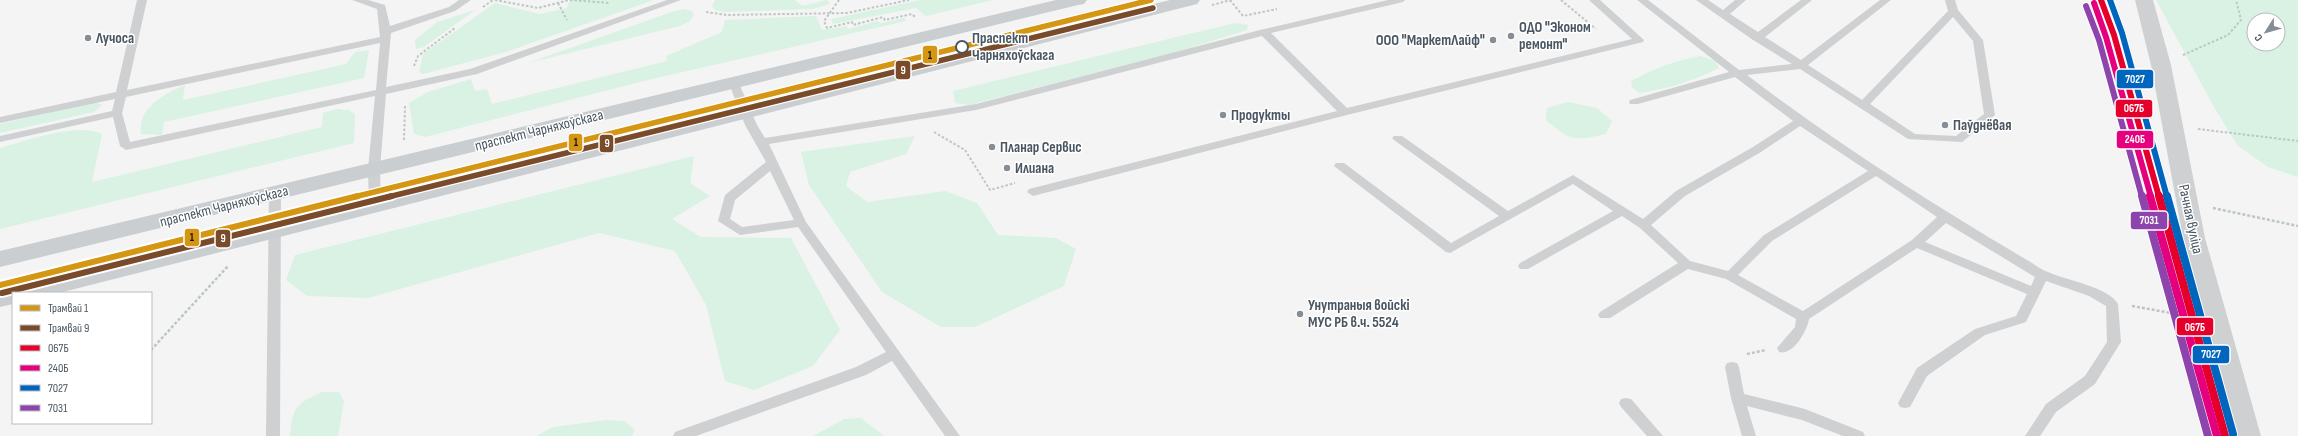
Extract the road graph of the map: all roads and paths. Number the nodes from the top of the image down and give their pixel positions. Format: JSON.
{"nodes":[{"id":1,"x":142,"y":0,"type":"edge"},
{"id":2,"x":357,"y":0,"type":"edge"},
{"id":3,"x":466,"y":0,"type":"edge"},
{"id":4,"x":495,"y":0,"type":"edge"},
{"id":5,"x":570,"y":0,"type":"edge"},
{"id":6,"x":676,"y":0,"type":"edge"},
{"id":7,"x":839,"y":0,"type":"edge"},
{"id":8,"x":908,"y":0,"type":"edge"},
{"id":9,"x":1078,"y":0,"type":"edge"},
{"id":10,"x":1191,"y":0,"type":"edge"},
{"id":11,"x":1230,"y":0,"type":"edge"},
{"id":12,"x":1400,"y":0,"type":"edge"},
{"id":13,"x":1561,"y":0,"type":"edge"},
{"id":14,"x":1594,"y":0,"type":"edge"},
{"id":15,"x":1642,"y":0,"type":"edge"},
{"id":16,"x":1701,"y":0,"type":"edge"},
{"id":17,"x":1741,"y":0,"type":"edge"},
{"id":18,"x":1807,"y":0,"type":"edge"},
{"id":19,"x":1886,"y":0,"type":"edge"},
{"id":20,"x":1950,"y":0,"type":"edge"},
{"id":21,"x":2144,"y":0,"type":"edge"},
{"id":22,"x":2236,"y":0,"type":"edge"},
{"id":23,"x":558,"y":3,"type":"junction"},
{"id":24,"x":610,"y":3,"type":"dead end"},
{"id":25,"x":1234,"y":7,"type":"dead end"},
{"id":26,"x":1953,"y":11,"type":"junction"},
{"id":27,"x":706,"y":12,"type":"dead end"},
{"id":28,"x":830,"y":12,"type":"junction"},
{"id":29,"x":1723,"y":15,"type":"junction"},
{"id":30,"x":919,"y":21,"type":"dead end"},
{"id":31,"x":570,"y":23,"type":"dead end"},
{"id":32,"x":1597,"y":30,"type":"dead end"},
{"id":33,"x":1264,"y":32,"type":"junction"},
{"id":34,"x":386,"y":35,"type":"junction"},
{"id":35,"x":1757,"y":38,"type":"junction"},
{"id":36,"x":2161,"y":65,"type":"junction"},
{"id":37,"x":1800,"y":66,"type":"junction"},
{"id":38,"x":1737,"y":73,"type":"junction"},
{"id":39,"x":733,"y":82,"type":"junction"},
{"id":40,"x":381,"y":92,"type":"junction"},
{"id":41,"x":122,"y":93,"type":"junction"},
{"id":42,"x":1634,"y":102,"type":"dead end"},
{"id":43,"x":1863,"y":105,"type":"junction"},
{"id":44,"x":746,"y":111,"type":"junction"},
{"id":45,"x":1344,"y":112,"type":"junction"},
{"id":46,"x":117,"y":113,"type":"junction"},
{"id":47,"x":0,"y":120,"type":"edge"},
{"id":48,"x":1800,"y":122,"type":"junction"},
{"id":49,"x":2172,"y":124,"type":"junction"},
{"id":50,"x":931,"y":131,"type":"dead end"},
{"id":51,"x":1398,"y":138,"type":"dead end"},
{"id":52,"x":0,"y":139,"type":"edge"},
{"id":53,"x":2298,"y":141,"type":"edge"},
{"id":54,"x":762,"y":142,"type":"junction"},
{"id":55,"x":772,"y":162,"type":"junction"},
{"id":56,"x":1340,"y":166,"type":"dead end"},
{"id":57,"x":374,"y":169,"type":"junction"},
{"id":58,"x":1876,"y":171,"type":"junction"},
{"id":59,"x":1020,"y":182,"type":"dead end"},
{"id":60,"x":1033,"y":192,"type":"dead end"},
{"id":61,"x":275,"y":193,"type":"junction"},
{"id":62,"x":2187,"y":203,"type":"junction"},
{"id":63,"x":375,"y":205,"type":"junction"},
{"id":64,"x":1622,"y":211,"type":"junction"},
{"id":65,"x":1508,"y":216,"type":"junction"},
{"id":66,"x":1945,"y":217,"type":"junction"},
{"id":67,"x":801,"y":223,"type":"junction"},
{"id":68,"x":1644,"y":225,"type":"junction"},
{"id":69,"x":2298,"y":226,"type":"edge"},
{"id":70,"x":273,"y":232,"type":"junction"},
{"id":71,"x":1916,"y":242,"type":"junction"},
{"id":72,"x":0,"y":259,"type":"edge"},
{"id":73,"x":1686,"y":264,"type":"junction"},
{"id":74,"x":229,"y":265,"type":"dead end"},
{"id":75,"x":1524,"y":266,"type":"dead end"},
{"id":76,"x":2042,"y":274,"type":"junction"},
{"id":77,"x":1730,"y":276,"type":"junction"},
{"id":78,"x":29,"y":292,"type":"edge"},
{"id":79,"x":2034,"y":292,"type":"junction"},
{"id":80,"x":12,"y":296,"type":"edge"},
{"id":81,"x":0,"y":299,"type":"edge"},
{"id":82,"x":2112,"y":304,"type":"junction"},
{"id":83,"x":1605,"y":315,"type":"dead end"},
{"id":84,"x":1803,"y":317,"type":"junction"},
{"id":85,"x":2217,"y":322,"type":"junction"},
{"id":86,"x":1784,"y":348,"type":"joint"},
{"id":87,"x":152,"y":349,"type":"edge"},
{"id":88,"x":893,"y":354,"type":"junction"},
{"id":89,"x":1732,"y":367,"type":"joint"},
{"id":90,"x":1738,"y":398,"type":"junction"},
{"id":91,"x":1626,"y":403,"type":"dead end"},
{"id":92,"x":1905,"y":403,"type":"dead end"},
{"id":93,"x":273,"y":436,"type":"edge"},
{"id":94,"x":680,"y":436,"type":"edge"},
{"id":95,"x":953,"y":436,"type":"edge"},
{"id":96,"x":1656,"y":436,"type":"edge"},
{"id":97,"x":1749,"y":436,"type":"edge"},
{"id":98,"x":1858,"y":436,"type":"edge"},
{"id":99,"x":2032,"y":436,"type":"edge"},
{"id":100,"x":2248,"y":436,"type":"edge"}],
"edges":[{"from":1,"to":41,"type":"lane"},
{"from":2,"to":34,"type":"lane"},
{"from":3,"to":34,"type":"lane"},
{"from":4,"to":23,"type":"path"},
{"from":5,"to":23,"type":"path"},
{"from":5,"to":24,"type":"path"},
{"from":6,"to":40,"type":"lane"},
{"from":7,"to":28,"type":"path"},
{"from":8,"to":28,"type":"path"},
{"from":9,"to":39,"type":"main road","name":"праспект Чарняхоўскага"},
{"from":10,"to":44,"type":"main road"},
{"from":11,"to":25,"type":"path"},
{"from":12,"to":33,"type":"lane"},
{"from":13,"to":32,"type":"path"},
{"from":14,"to":45,"type":"lane"},
{"from":15,"to":38,"type":"lane"},
{"from":16,"to":29,"type":"lane"},
{"from":17,"to":29,"type":"lane"},
{"from":18,"to":35,"type":"lane"},
{"from":19,"to":37,"type":"lane"},
{"from":20,"to":26,"type":"lane"},
{"from":21,"to":36,"type":"street","name":"Рачная вуліца"},
{"from":22,"to":36,"type":"path"},
{"from":23,"to":31,"type":"path"},
{"from":26,"to":43,"type":"lane"},
{"from":26,"to":43,"type":"lane"},
{"from":27,"to":28,"type":"path"},
{"from":28,"to":30,"type":"path"},
{"from":29,"to":35,"type":"lane"},
{"from":33,"to":45,"type":"lane"},
{"from":33,"to":54,"type":"lane"},
{"from":34,"to":40,"type":"lane"},
{"from":34,"to":41,"type":"lane"},
{"from":35,"to":37,"type":"lane"},
{"from":36,"to":49,"type":"street","name":"Рачная вуліца"},
{"from":37,"to":38,"type":"lane"},
{"from":37,"to":43,"type":"lane"},
{"from":38,"to":42,"type":"lane"},
{"from":38,"to":48,"type":"lane"},
{"from":39,"to":44,"type":"lane"},
{"from":39,"to":57,"type":"main road","name":"праспект Чарняхоўскага"},
{"from":40,"to":46,"type":"lane"},
{"from":40,"to":57,"type":"lane"},
{"from":41,"to":46,"type":"lane"},
{"from":41,"to":47,"type":"lane"},
{"from":44,"to":54,"type":"lane"},
{"from":44,"to":63,"type":"main road"},
{"from":45,"to":60,"type":"lane"},
{"from":46,"to":52,"type":"lane"},
{"from":48,"to":58,"type":"lane"},
{"from":48,"to":68,"type":"lane"},
{"from":49,"to":53,"type":"path"},
{"from":49,"to":62,"type":"street","name":"Рачная вуліца"},
{"from":50,"to":59,"type":"path"},
{"from":51,"to":65,"type":"lane"},
{"from":54,"to":55,"type":"lane"},
{"from":55,"to":67,"type":"lane"},
{"from":55,"to":67,"type":"lane"},
{"from":56,"to":65,"type":"lane"},
{"from":57,"to":61,"type":"main road","name":"праспект Чарняхоўскага"},
{"from":57,"to":63,"type":"lane"},
{"from":58,"to":66,"type":"lane"},
{"from":58,"to":77,"type":"lane"},
{"from":61,"to":70,"type":"lane"},
{"from":61,"to":72,"type":"main road","name":"праспект Чарняхоўскага"},
{"from":62,"to":69,"type":"path"},
{"from":62,"to":85,"type":"street","name":"Рачная вуліца"},
{"from":63,"to":70,"type":"main road"},
{"from":64,"to":65,"type":"lane"},
{"from":64,"to":68,"type":"lane"},
{"from":64,"to":75,"type":"lane"},
{"from":66,"to":71,"type":"lane"},
{"from":66,"to":76,"type":"lane"},
{"from":67,"to":88,"type":"lane"},
{"from":68,"to":73,"type":"lane"},
{"from":70,"to":78,"type":"main road"},
{"from":70,"to":93,"type":"lane"},
{"from":71,"to":79,"type":"lane"},
{"from":71,"to":84,"type":"lane"},
{"from":73,"to":77,"type":"lane"},
{"from":73,"to":83,"type":"lane"},
{"from":74,"to":87,"type":"path"},
{"from":76,"to":79,"type":"lane"},
{"from":76,"to":82,"type":"lane"},
{"from":77,"to":84,"type":"lane"},
{"from":79,"to":92,"type":"lane"},
{"from":80,"to":81,"type":"main road"},
{"from":82,"to":85,"type":"path"},
{"from":82,"to":99,"type":"lane"},
{"from":84,"to":86,"type":"lane"},
{"from":85,"to":100,"type":"street","name":"Рачная вуліца"},
{"from":86,"to":89,"type":"path"},
{"from":88,"to":94,"type":"lane"},
{"from":88,"to":95,"type":"lane"},
{"from":89,"to":90,"type":"lane"},
{"from":90,"to":97,"type":"lane"},
{"from":90,"to":98,"type":"lane"},
{"from":91,"to":96,"type":"lane"}]}
